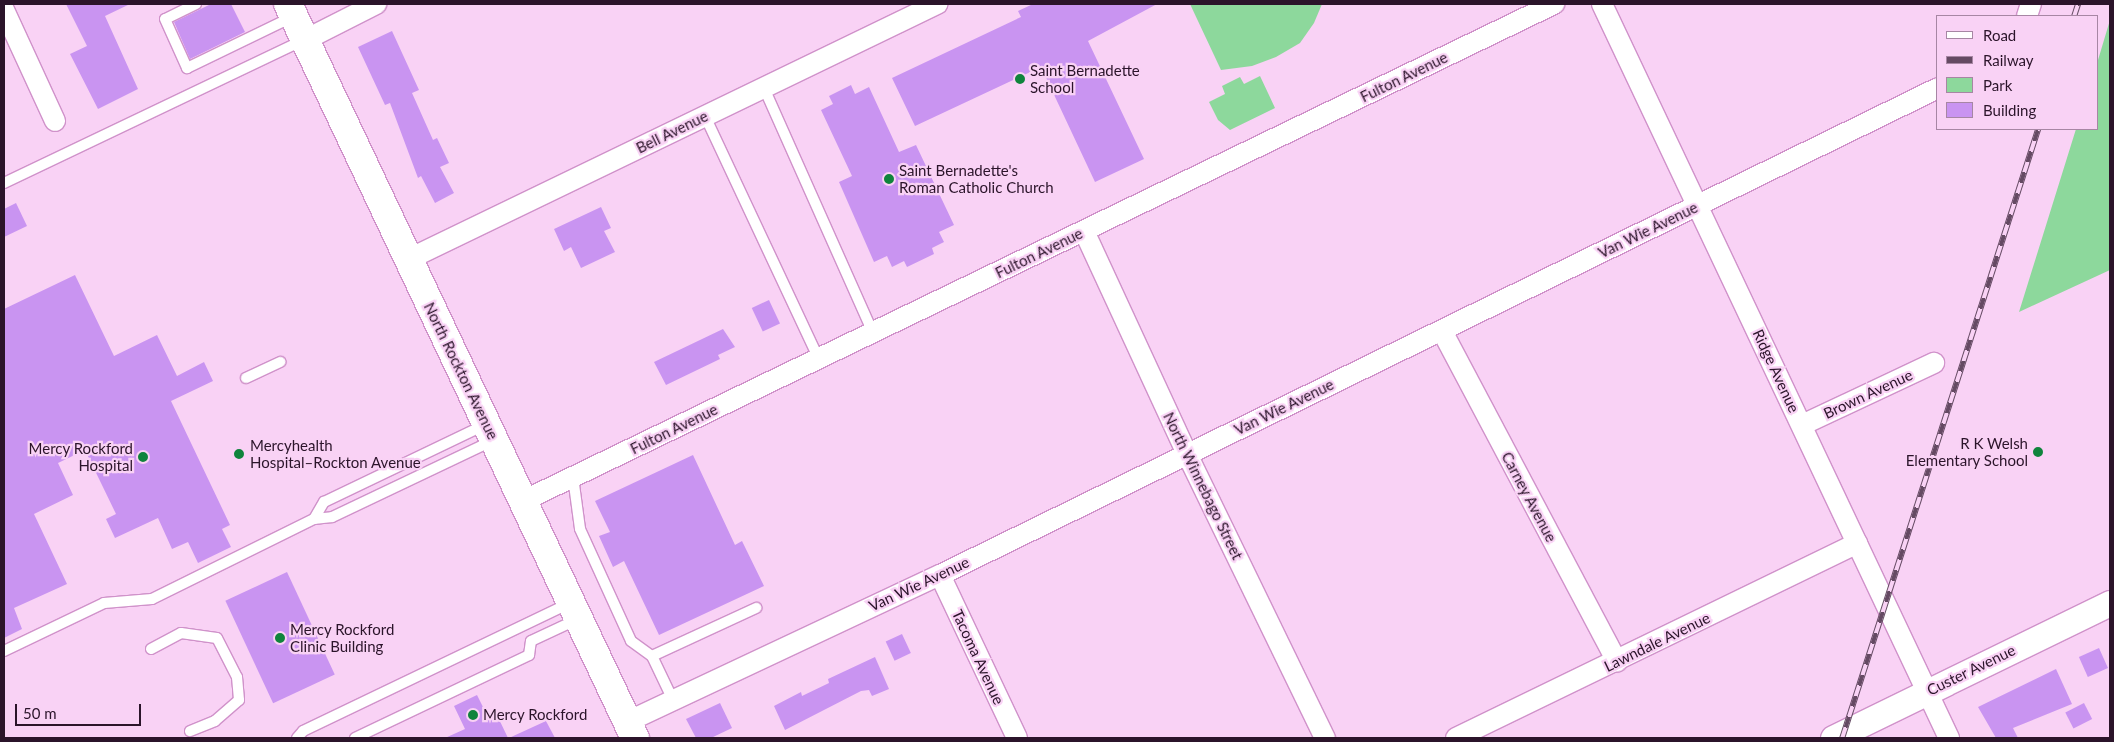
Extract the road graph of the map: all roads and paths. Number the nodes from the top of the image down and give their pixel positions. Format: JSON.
{"nodes":[{"id":1,"x":196,"y":4,"type":"edge"},
{"id":2,"x":376,"y":4,"type":"edge"},
{"id":3,"x":937,"y":4,"type":"edge"},
{"id":4,"x":1554,"y":4,"type":"edge"},
{"id":5,"x":1602,"y":4,"type":"edge"},
{"id":6,"x":4,"y":10,"type":"edge"},
{"id":7,"x":291,"y":10,"type":"edge"},
{"id":8,"x":305,"y":40,"type":"junction"},
{"id":9,"x":764,"y":88,"type":"junction"},
{"id":10,"x":1936,"y":89,"type":"edge"},
{"id":11,"x":705,"y":116,"type":"junction"},
{"id":12,"x":55,"y":121,"type":"dead end"},
{"id":13,"x":4,"y":183,"type":"edge"},
{"id":14,"x":1698,"y":205,"type":"junction"},
{"id":15,"x":1084,"y":231,"type":"junction"},
{"id":16,"x":407,"y":260,"type":"junction"},
{"id":17,"x":1442,"y":331,"type":"junction"},
{"id":18,"x":873,"y":333,"type":"junction"},
{"id":19,"x":820,"y":358,"type":"junction"},
{"id":20,"x":281,"y":362,"type":"dead end"},
{"id":21,"x":1934,"y":363,"type":"dead end"},
{"id":22,"x":246,"y":378,"type":"dead end"},
{"id":23,"x":1802,"y":425,"type":"junction"},
{"id":24,"x":490,"y":433,"type":"junction"},
{"id":25,"x":1187,"y":454,"type":"junction"},
{"id":26,"x":573,"y":477,"type":"junction"},
{"id":27,"x":523,"y":501,"type":"junction"},
{"id":28,"x":314,"y":519,"type":"junction"},
{"id":29,"x":1857,"y":544,"type":"junction"},
{"id":30,"x":940,"y":575,"type":"junction"},
{"id":31,"x":2110,"y":603,"type":"edge"},
{"id":32,"x":756,"y":608,"type":"dead end"},
{"id":33,"x":575,"y":611,"type":"junction"},
{"id":34,"x":151,"y":649,"type":"dead end"},
{"id":35,"x":4,"y":650,"type":"edge"},
{"id":36,"x":652,"y":656,"type":"junction"},
{"id":37,"x":1617,"y":662,"type":"junction"},
{"id":38,"x":1927,"y":690,"type":"junction"},
{"id":39,"x":673,"y":700,"type":"junction"},
{"id":40,"x":631,"y":730,"type":"edge"},
{"id":41,"x":190,"y":731,"type":"dead end"},
{"id":42,"x":297,"y":738,"type":"edge"},
{"id":43,"x":355,"y":738,"type":"edge"},
{"id":44,"x":1016,"y":738,"type":"edge"},
{"id":45,"x":1325,"y":738,"type":"edge"},
{"id":46,"x":1456,"y":738,"type":"edge"},
{"id":47,"x":1833,"y":738,"type":"edge"},
{"id":48,"x":1949,"y":738,"type":"edge"}],
"edges":[{"from":1,"to":7,"type":"lane"},
{"from":2,"to":8,"type":"street"},
{"from":3,"to":9,"type":"street","name":"Bell Avenue"},
{"from":4,"to":15,"type":"street","name":"Fulton Avenue"},
{"from":5,"to":14,"type":"street","name":"Ridge Avenue"},
{"from":6,"to":12,"type":"street"},
{"from":7,"to":8,"type":"main road","name":"North Rockton Avenue"},
{"from":8,"to":13,"type":"lane"},
{"from":8,"to":16,"type":"main road","name":"North Rockton Avenue"},
{"from":9,"to":11,"type":"street","name":"Bell Avenue"},
{"from":9,"to":18,"type":"lane"},
{"from":10,"to":14,"type":"street","name":"Van Wie Avenue"},
{"from":11,"to":16,"type":"street","name":"Bell Avenue"},
{"from":11,"to":19,"type":"lane"},
{"from":14,"to":17,"type":"street","name":"Van Wie Avenue"},
{"from":14,"to":23,"type":"street","name":"Ridge Avenue"},
{"from":15,"to":18,"type":"street","name":"Fulton Avenue"},
{"from":15,"to":25,"type":"street","name":"North Winnebago Street"},
{"from":16,"to":24,"type":"main road","name":"North Rockton Avenue"},
{"from":17,"to":25,"type":"street","name":"Van Wie Avenue"},
{"from":17,"to":37,"type":"street","name":"Carney Avenue"},
{"from":18,"to":19,"type":"street","name":"Fulton Avenue"},
{"from":19,"to":26,"type":"street","name":"Fulton Avenue"},
{"from":20,"to":22,"type":"lane"},
{"from":21,"to":23,"type":"street","name":"Brown Avenue"},
{"from":23,"to":29,"type":"street","name":"Ridge Avenue"},
{"from":24,"to":27,"type":"main road","name":"North Rockton Avenue"},
{"from":24,"to":28,"type":"lane"},
{"from":24,"to":28,"type":"lane"},
{"from":25,"to":30,"type":"street","name":"Van Wie Avenue"},
{"from":25,"to":45,"type":"street","name":"North Winnebago Street"},
{"from":26,"to":27,"type":"street","name":"Fulton Avenue"},
{"from":26,"to":36,"type":"lane"},
{"from":27,"to":33,"type":"main road","name":"North Rockton Avenue"},
{"from":28,"to":35,"type":"lane"},
{"from":29,"to":37,"type":"street","name":"Lawndale Avenue"},
{"from":29,"to":38,"type":"street","name":"Ridge Avenue"},
{"from":30,"to":39,"type":"street","name":"Van Wie Avenue"},
{"from":30,"to":44,"type":"street","name":"Tacoma Avenue"},
{"from":31,"to":38,"type":"street","name":"Custer Avenue"},
{"from":32,"to":36,"type":"lane"},
{"from":33,"to":40,"type":"main road","name":"North Rockton Avenue"},
{"from":33,"to":42,"type":"lane"},
{"from":33,"to":43,"type":"lane"},
{"from":34,"to":41,"type":"lane"},
{"from":36,"to":39,"type":"lane"},
{"from":37,"to":46,"type":"street","name":"Lawndale Avenue"},
{"from":38,"to":47,"type":"street","name":"Custer Avenue"},
{"from":38,"to":48,"type":"street","name":"Ridge Avenue"},
{"from":39,"to":40,"type":"street","name":"Van Wie Avenue"}]}
